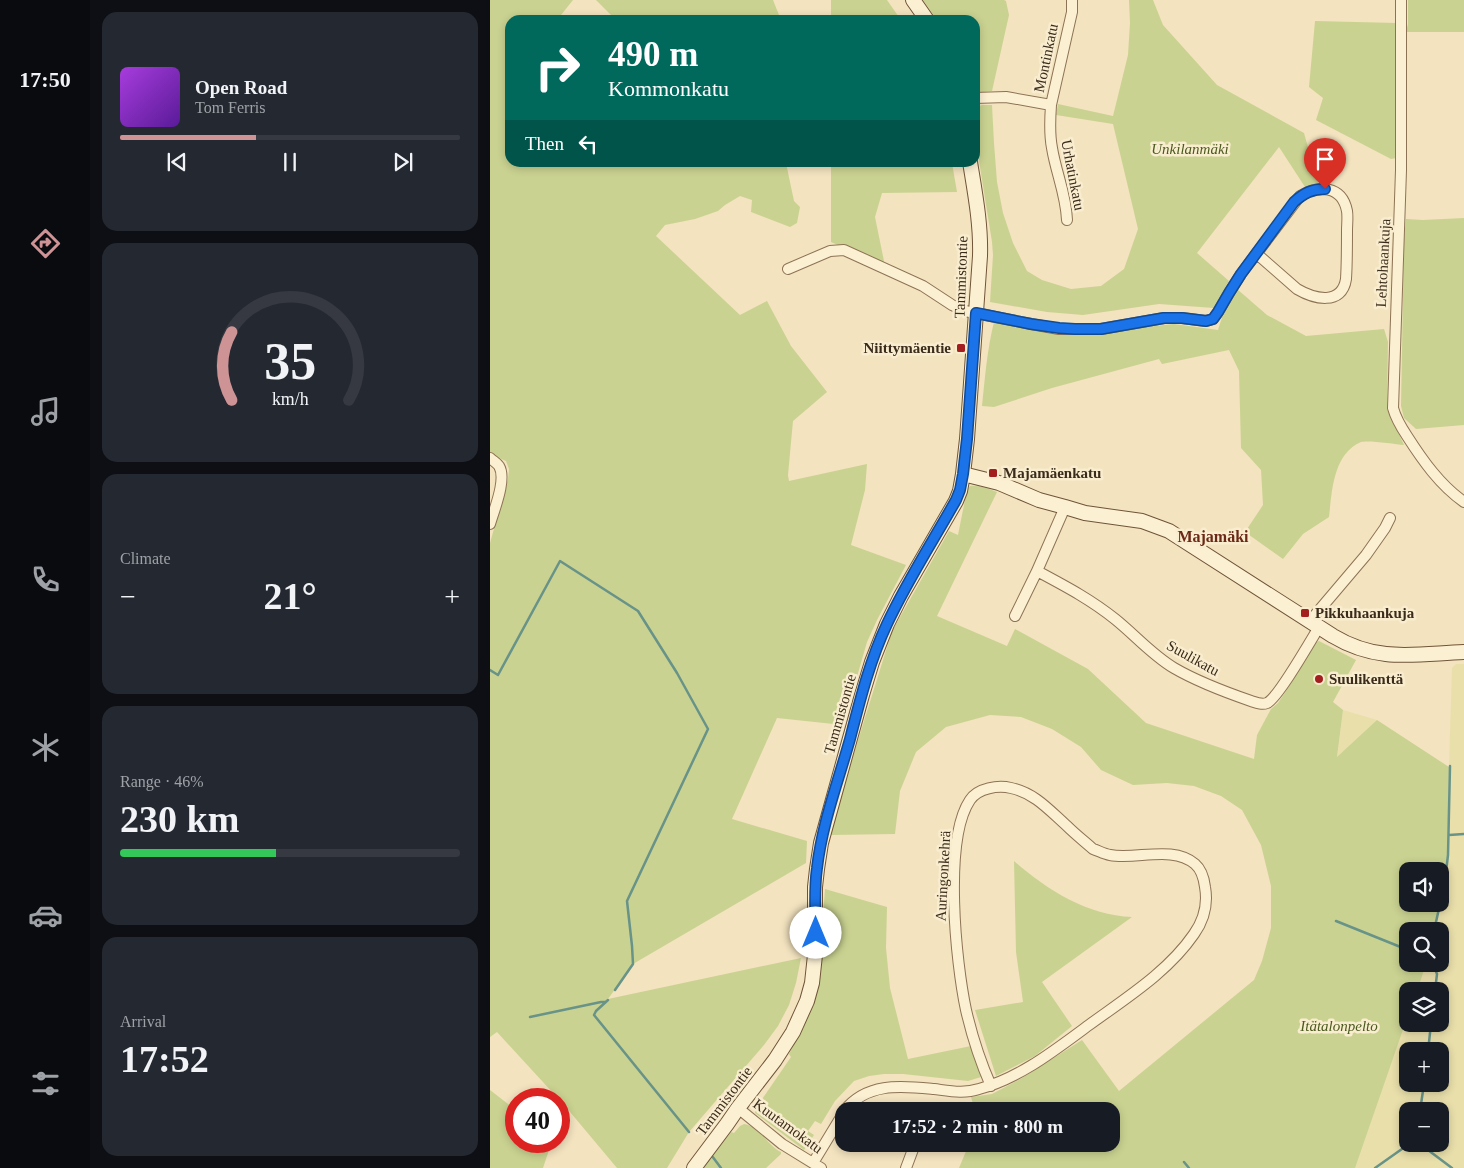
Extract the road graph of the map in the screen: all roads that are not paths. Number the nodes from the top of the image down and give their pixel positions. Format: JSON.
{"nodes":[{"id":1,"x":913,"y":0,"type":"edge"},
{"id":2,"x":1072,"y":0,"type":"edge"},
{"id":3,"x":1401,"y":0,"type":"edge"},
{"id":4,"x":924,"y":15,"type":"edge"},
{"id":5,"x":980,"y":98,"type":"edge"},
{"id":6,"x":1051,"y":105,"type":"junction"},
{"id":7,"x":971,"y":167,"type":"edge"},
{"id":8,"x":1067,"y":220,"type":"dead end"},
{"id":9,"x":1257,"y":254,"type":"junction"},
{"id":10,"x":788,"y":268,"type":"dead end"},
{"id":11,"x":976,"y":313,"type":"junction"},
{"id":12,"x":490,"y":458,"type":"edge"},
{"id":13,"x":963,"y":474,"type":"junction"},
{"id":14,"x":1464,"y":502,"type":"edge"},
{"id":15,"x":1065,"y":508,"type":"junction"},
{"id":16,"x":1390,"y":518,"type":"dead end"},
{"id":17,"x":490,"y":524,"type":"edge"},
{"id":18,"x":1037,"y":571,"type":"junction"},
{"id":19,"x":1015,"y":616,"type":"dead end"},
{"id":20,"x":1315,"y":624,"type":"junction"},
{"id":21,"x":1464,"y":652,"type":"edge"},
{"id":22,"x":991,"y":1086,"type":"junction"},
{"id":23,"x":852,"y":1102,"type":"edge"},
{"id":24,"x":738,"y":1108,"type":"junction"},
{"id":25,"x":835,"y":1130,"type":"edge"},
{"id":26,"x":912,"y":1152,"type":"edge"},
{"id":27,"x":817,"y":1166,"type":"edge"},
{"id":28,"x":694,"y":1168,"type":"edge"},
{"id":29,"x":906,"y":1168,"type":"edge"}],
"edges":[{"from":1,"to":4,"type":"street"},
{"from":2,"to":6,"type":"street","name":"Montinkatu"},
{"from":3,"to":14,"type":"street","name":"Lehtohaankuja"},
{"from":5,"to":6,"type":"street","name":"Montinkatu"},
{"from":6,"to":8,"type":"street","name":"Urhatinkatu"},
{"from":7,"to":11,"type":"street","name":"Tammistontie"},
{"from":9,"to":9,"type":"street"},
{"from":9,"to":11,"type":"street"},
{"from":10,"to":11,"type":"street"},
{"from":11,"to":13,"type":"street","name":"Tammistontie"},
{"from":12,"to":17,"type":"street"},
{"from":13,"to":15,"type":"street"},
{"from":13,"to":24,"type":"street","name":"Tammistontie"},
{"from":15,"to":18,"type":"street"},
{"from":15,"to":20,"type":"street"},
{"from":16,"to":20,"type":"street"},
{"from":18,"to":19,"type":"street"},
{"from":18,"to":20,"type":"street","name":"Suulikatu"},
{"from":20,"to":21,"type":"street"},
{"from":22,"to":22,"type":"street","name":"Auringonkehrä"},
{"from":22,"to":23,"type":"street","name":"Auringonkehrä"},
{"from":24,"to":27,"type":"street","name":"Kuutamokatu"},
{"from":24,"to":28,"type":"street","name":"Tammistontie"},
{"from":25,"to":27,"type":"street","name":"Auringonkehrä"},
{"from":26,"to":29,"type":"street"}]}
